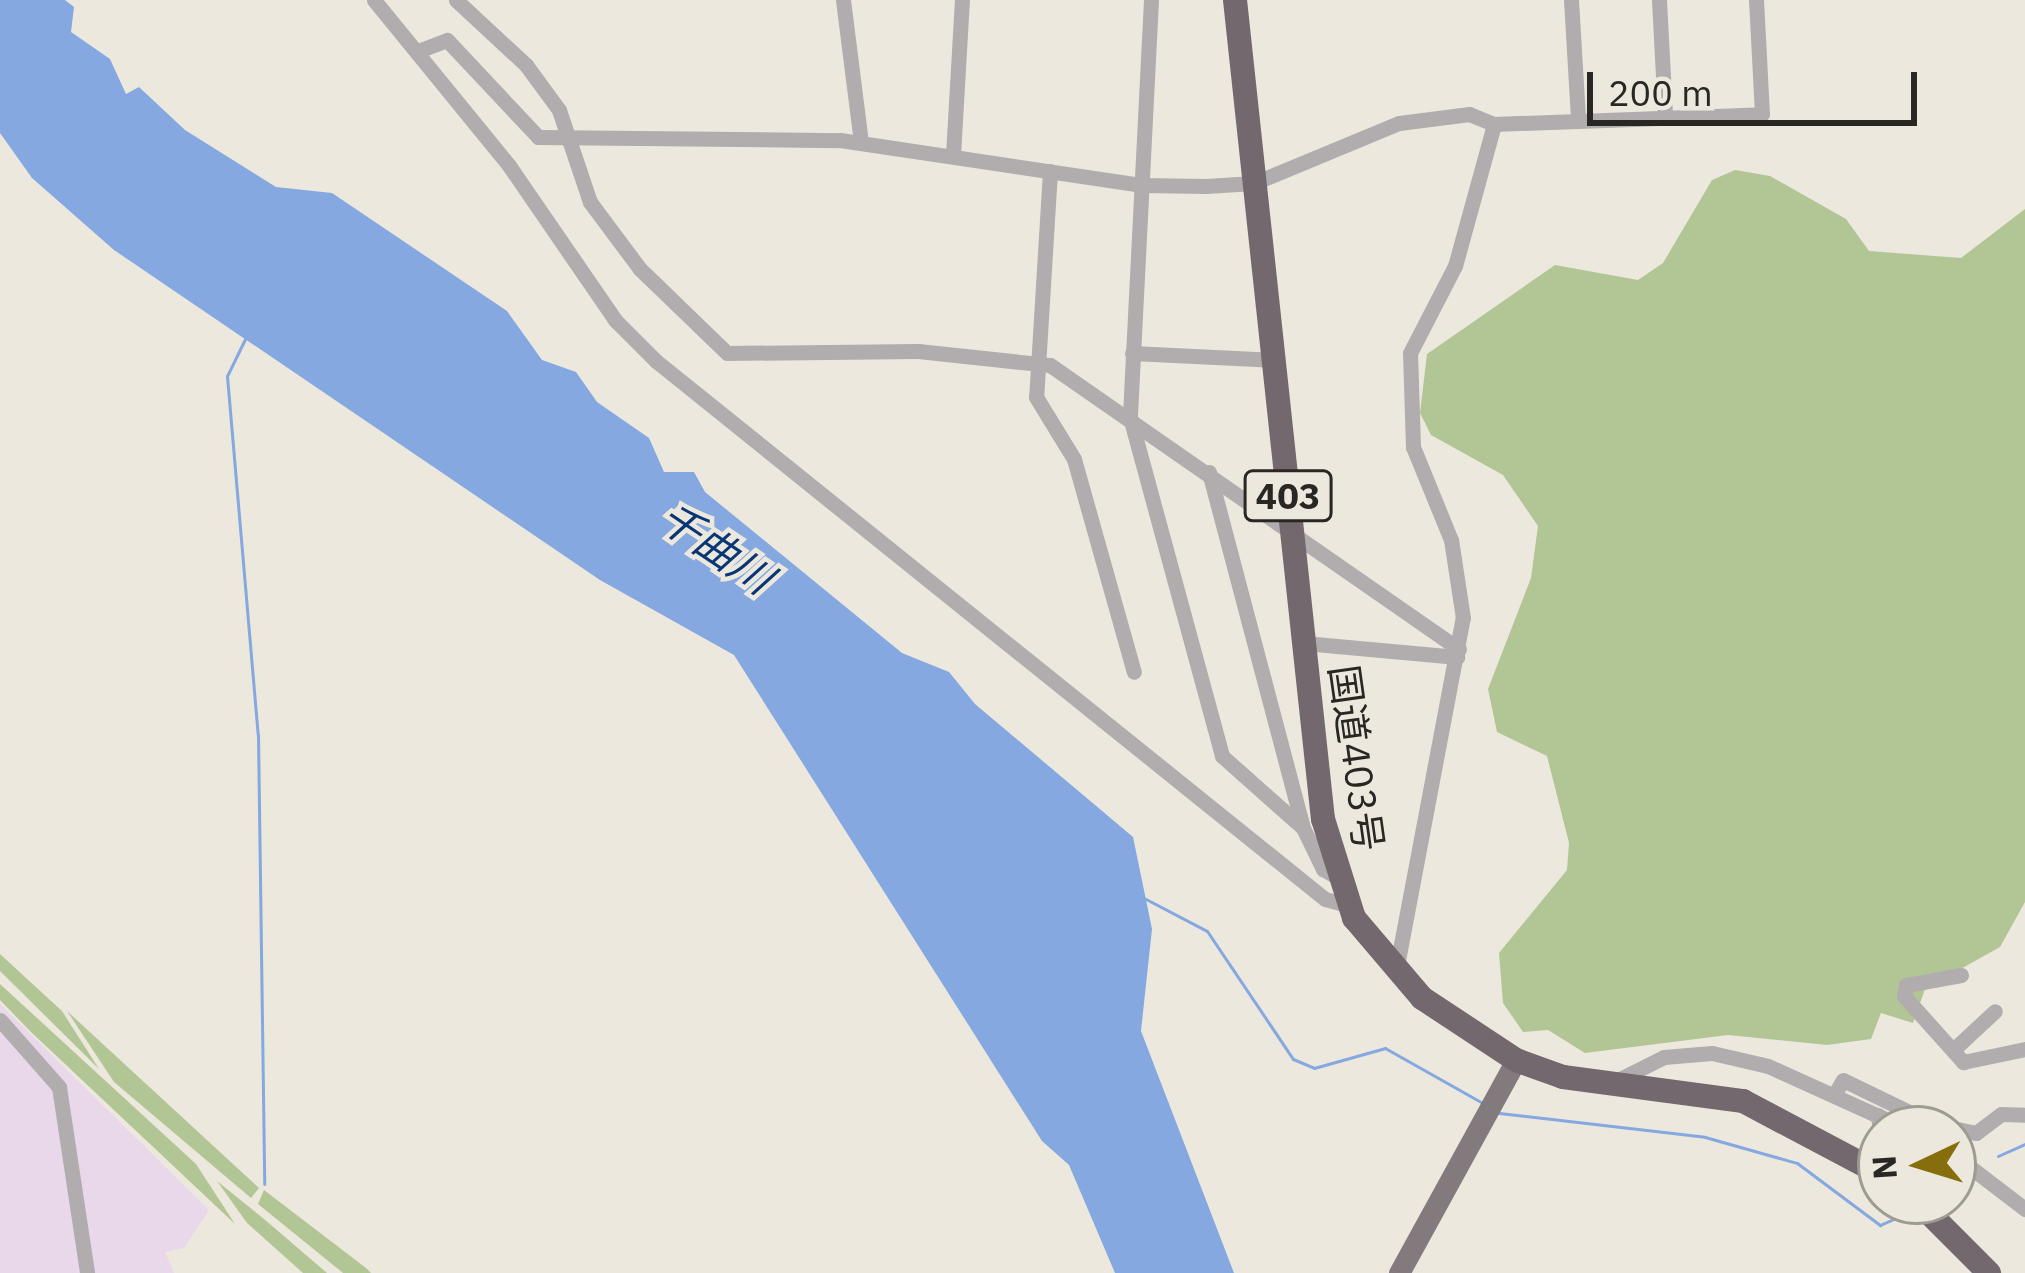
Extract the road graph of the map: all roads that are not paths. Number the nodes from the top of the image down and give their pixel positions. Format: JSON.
{"nodes":[{"id":1,"x":374,"y":0,"type":"edge"},
{"id":2,"x":456,"y":0,"type":"edge"},
{"id":3,"x":843,"y":0,"type":"edge"},
{"id":4,"x":962,"y":0,"type":"edge"},
{"id":5,"x":1151,"y":0,"type":"edge"},
{"id":6,"x":1235,"y":0,"type":"edge"},
{"id":7,"x":1571,"y":0,"type":"edge"},
{"id":8,"x":1659,"y":0,"type":"edge"},
{"id":9,"x":1756,"y":0,"type":"edge"},
{"id":10,"x":418,"y":51,"type":"junction"},
{"id":11,"x":1665,"y":114,"type":"junction"},
{"id":12,"x":1578,"y":119,"type":"junction"},
{"id":13,"x":1494,"y":124,"type":"junction"},
{"id":14,"x":568,"y":138,"type":"junction"},
{"id":15,"x":861,"y":143,"type":"junction"},
{"id":16,"x":953,"y":155,"type":"junction"},
{"id":17,"x":1049,"y":171,"type":"junction"},
{"id":18,"x":1255,"y":183,"type":"junction"},
{"id":19,"x":1141,"y":185,"type":"junction"},
{"id":20,"x":1132,"y":353,"type":"junction"},
{"id":21,"x":1276,"y":360,"type":"junction"},
{"id":22,"x":1037,"y":362,"type":"junction"},
{"id":23,"x":1130,"y":417,"type":"junction"},
{"id":24,"x":1209,"y":472,"type":"junction"},
{"id":25,"x":1292,"y":526,"type":"junction"},
{"id":26,"x":1304,"y":643,"type":"junction"},
{"id":27,"x":1458,"y":652,"type":"junction"},
{"id":28,"x":1134,"y":672,"type":"dead end"},
{"id":29,"x":1303,"y":828,"type":"junction"},
{"id":30,"x":1337,"y":877,"type":"junction"},
{"id":31,"x":1347,"y":905,"type":"junction"},
{"id":32,"x":1400,"y":962,"type":"junction"},
{"id":33,"x":1961,"y":975,"type":"dead end"},
{"id":34,"x":1995,"y":1011,"type":"dead end"},
{"id":35,"x":0,"y":1020,"type":"edge"},
{"id":36,"x":2025,"y":1049,"type":"edge"},
{"id":37,"x":1954,"y":1050,"type":"junction"},
{"id":38,"x":1512,"y":1068,"type":"junction"},
{"id":39,"x":1610,"y":1084,"type":"junction"},
{"id":40,"x":1834,"y":1095,"type":"junction"},
{"id":41,"x":1857,"y":1105,"type":"edge"},
{"id":42,"x":2025,"y":1114,"type":"edge"},
{"id":43,"x":1857,"y":1161,"type":"edge"},
{"id":44,"x":1977,"y":1172,"type":"edge"},
{"id":45,"x":2025,"y":1209,"type":"edge"},
{"id":46,"x":1942,"y":1225,"type":"edge"},
{"id":47,"x":87,"y":1273,"type":"edge"},
{"id":48,"x":1399,"y":1273,"type":"edge"},
{"id":49,"x":1989,"y":1273,"type":"edge"}],
"edges":[{"from":1,"to":10,"type":"street"},
{"from":2,"to":14,"type":"street"},
{"from":3,"to":15,"type":"street"},
{"from":4,"to":16,"type":"street"},
{"from":5,"to":19,"type":"street"},
{"from":6,"to":18,"type":"highway","name":"国道403号","number":"403"},
{"from":7,"to":12,"type":"street"},
{"from":8,"to":11,"type":"street"},
{"from":9,"to":11,"type":"street"},
{"from":10,"to":14,"type":"street"},
{"from":10,"to":31,"type":"street"},
{"from":11,"to":12,"type":"street"},
{"from":12,"to":13,"type":"street"},
{"from":13,"to":18,"type":"street"},
{"from":13,"to":27,"type":"street"},
{"from":14,"to":15,"type":"street"},
{"from":14,"to":22,"type":"street"},
{"from":15,"to":16,"type":"street"},
{"from":16,"to":17,"type":"street"},
{"from":17,"to":19,"type":"street"},
{"from":17,"to":22,"type":"street"},
{"from":18,"to":19,"type":"street"},
{"from":18,"to":21,"type":"highway","name":"国道403号","number":"403"},
{"from":19,"to":20,"type":"street"},
{"from":20,"to":21,"type":"street"},
{"from":20,"to":23,"type":"street"},
{"from":21,"to":25,"type":"highway","name":"国道403号","number":"403"},
{"from":22,"to":23,"type":"street"},
{"from":22,"to":28,"type":"street"},
{"from":23,"to":24,"type":"street"},
{"from":23,"to":29,"type":"street"},
{"from":24,"to":25,"type":"street"},
{"from":24,"to":29,"type":"street"},
{"from":25,"to":26,"type":"highway","name":"国道403号","number":"403"},
{"from":25,"to":27,"type":"street"},
{"from":26,"to":27,"type":"street"},
{"from":26,"to":30,"type":"highway","name":"国道403号","number":"403"},
{"from":27,"to":32,"type":"street"},
{"from":29,"to":30,"type":"street"},
{"from":30,"to":31,"type":"highway","name":"国道403号","number":"403"},
{"from":31,"to":32,"type":"highway","name":"国道403号","number":"403"},
{"from":32,"to":38,"type":"highway","name":"国道403号","number":"403"},
{"from":33,"to":37,"type":"street"},
{"from":34,"to":37,"type":"street"},
{"from":35,"to":47,"type":"street"},
{"from":36,"to":37,"type":"street"},
{"from":38,"to":39,"type":"highway","name":"国道403号","number":"403"},
{"from":38,"to":48,"type":"main road"},
{"from":39,"to":40,"type":"street"},
{"from":39,"to":43,"type":"highway","name":"国道403号","number":"403"},
{"from":40,"to":41,"type":"street"},
{"from":40,"to":42,"type":"street"},
{"from":44,"to":45,"type":"street"},
{"from":46,"to":49,"type":"highway"}]}
